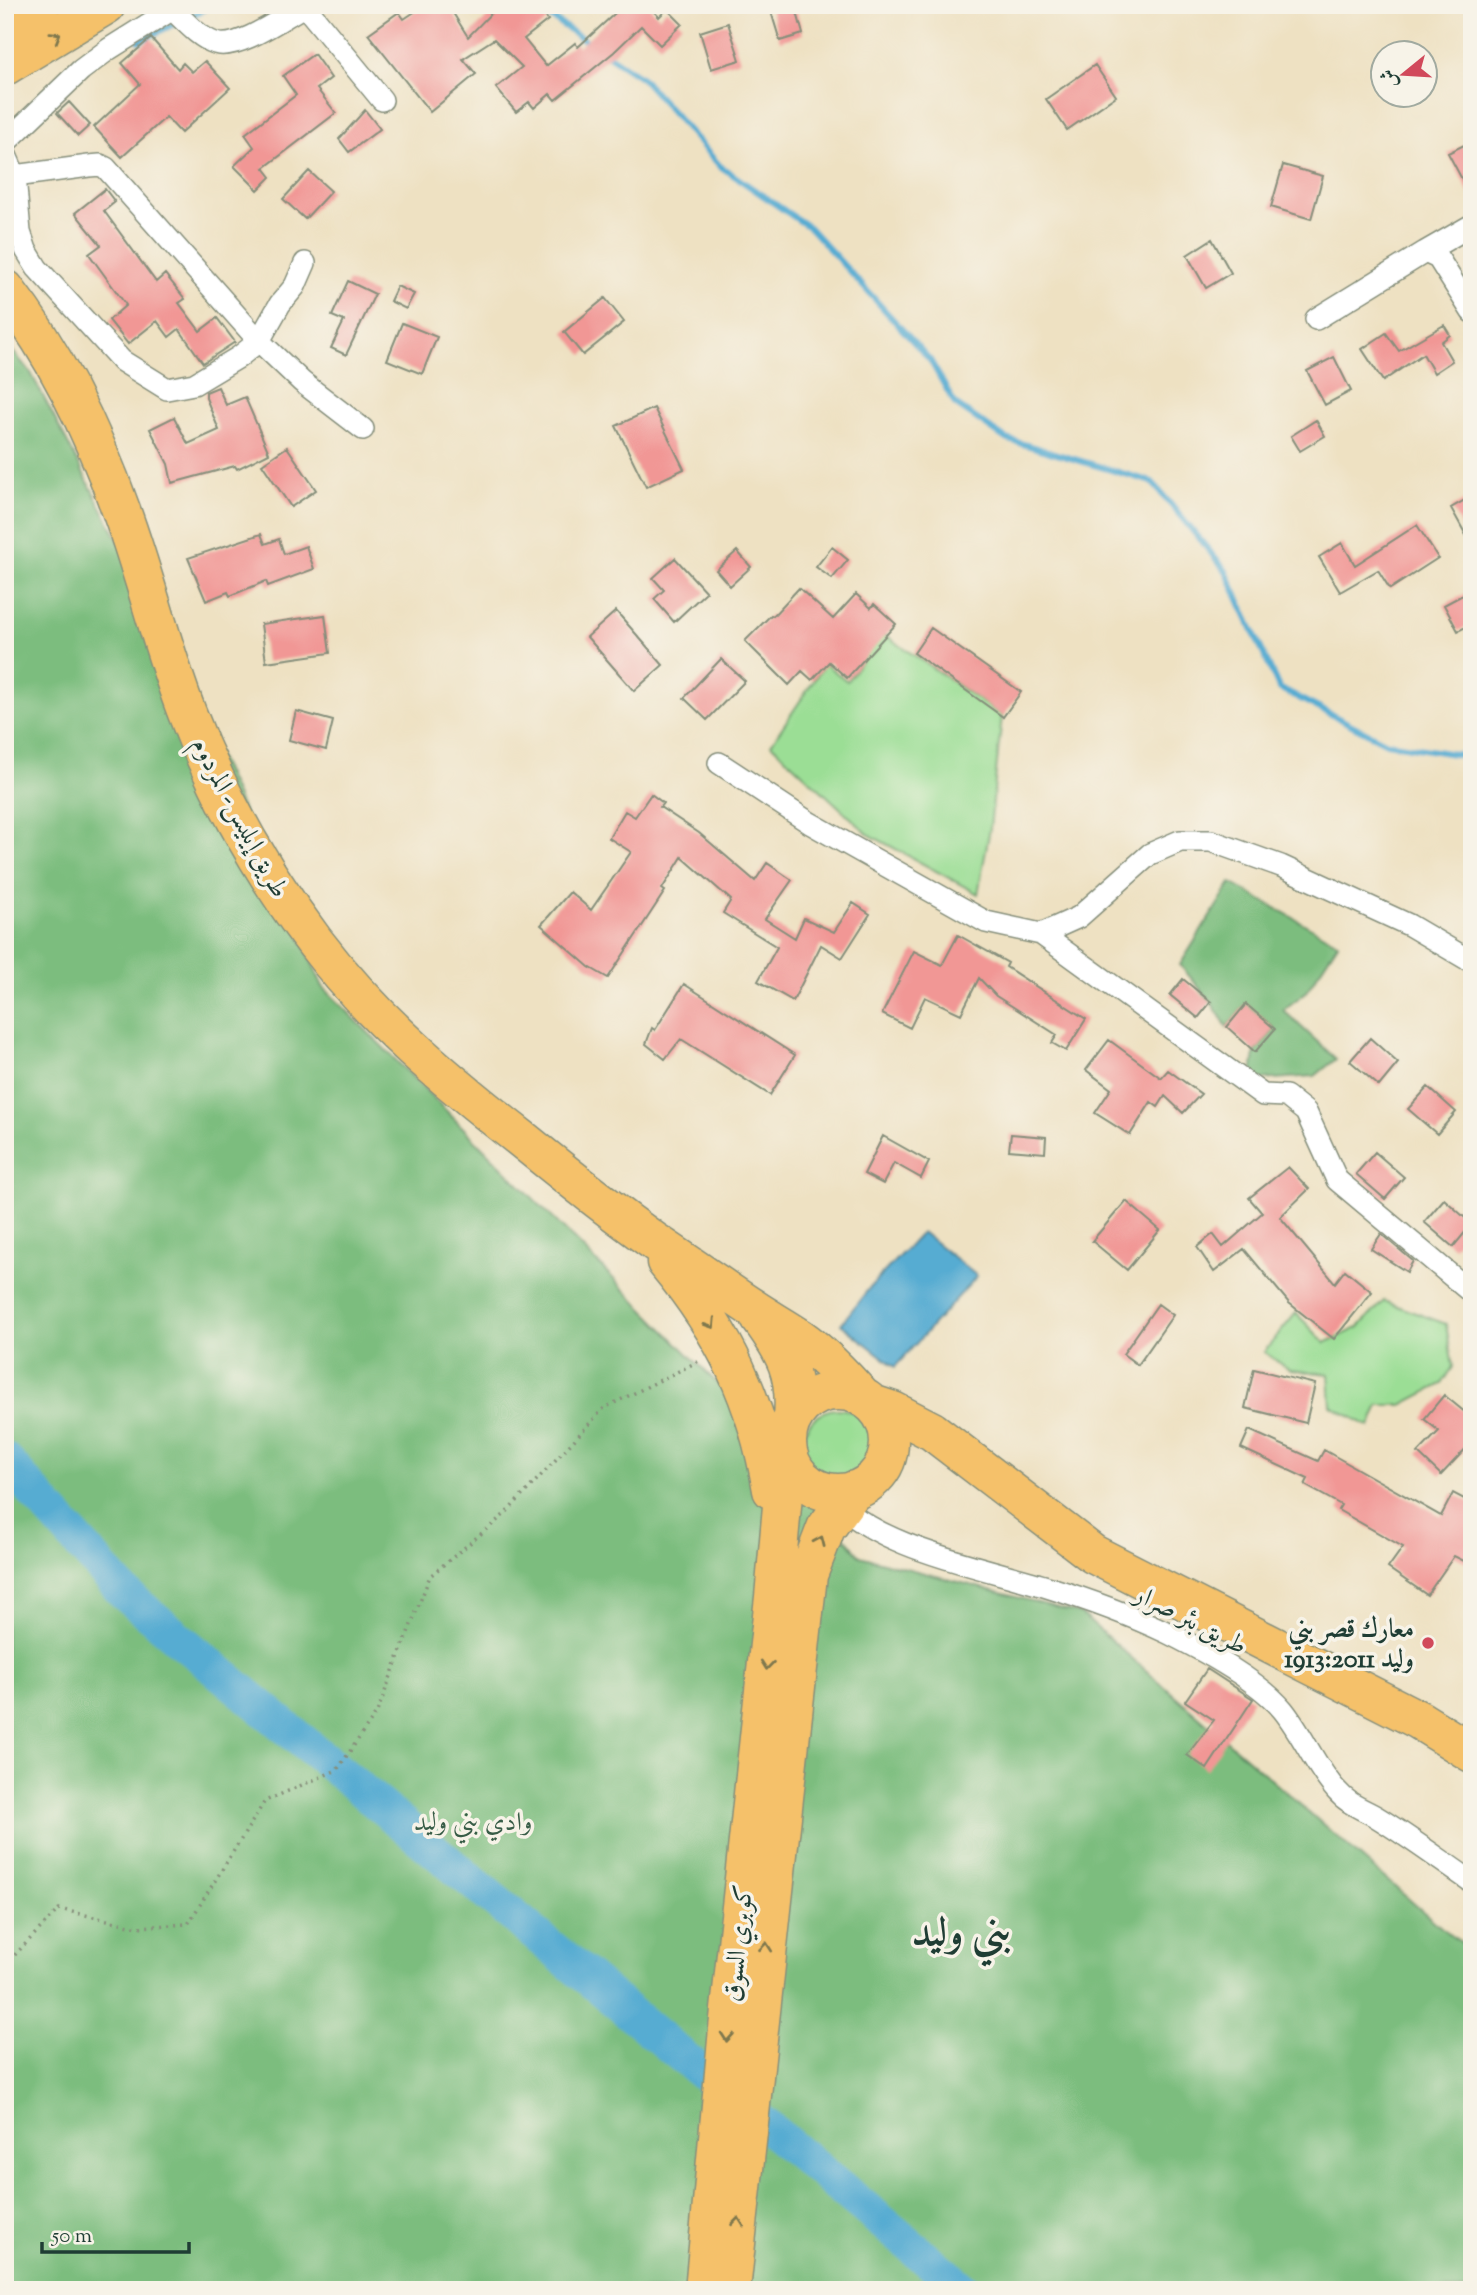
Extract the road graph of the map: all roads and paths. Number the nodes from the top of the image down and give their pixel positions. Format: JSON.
{"nodes":[{"id":1,"x":40,"y":5,"type":"edge"},
{"id":2,"x":106,"y":5,"type":"edge"},
{"id":3,"x":304,"y":6,"type":"edge"},
{"id":4,"x":176,"y":7,"type":"edge"},
{"id":5,"x":5,"y":24,"type":"edge"},
{"id":6,"x":5,"y":66,"type":"edge"},
{"id":7,"x":382,"y":100,"type":"dead end"},
{"id":8,"x":5,"y":144,"type":"edge"},
{"id":9,"x":5,"y":153,"type":"edge"},
{"id":10,"x":15,"y":176,"type":"junction"},
{"id":11,"x":1472,"y":225,"type":"edge"},
{"id":12,"x":1425,"y":252,"type":"junction"},
{"id":13,"x":305,"y":263,"type":"dead end"},
{"id":14,"x":5,"y":289,"type":"edge"},
{"id":15,"x":1472,"y":312,"type":"edge"},
{"id":16,"x":1316,"y":319,"type":"dead end"},
{"id":17,"x":259,"y":341,"type":"junction"},
{"id":18,"x":363,"y":429,"type":"dead end"},
{"id":19,"x":719,"y":763,"type":"dead end"},
{"id":20,"x":1041,"y":934,"type":"junction"},
{"id":21,"x":1472,"y":962,"type":"edge"},
{"id":22,"x":640,"y":1231,"type":"junction"},
{"id":23,"x":1472,"y":1293,"type":"edge"},
{"id":24,"x":755,"y":1310,"type":"junction"},
{"id":25,"x":706,"y":1358,"type":"dead end"},
{"id":26,"x":868,"y":1401,"type":"junction"},
{"id":27,"x":790,"y":1433,"type":"junction"},
{"id":28,"x":966,"y":1458,"type":"junction"},
{"id":29,"x":884,"y":1464,"type":"junction"},
{"id":30,"x":840,"y":1496,"type":"junction"},
{"id":31,"x":778,"y":1546,"type":"junction"},
{"id":32,"x":789,"y":1598,"type":"junction"},
{"id":33,"x":1472,"y":1753,"type":"edge"},
{"id":34,"x":1472,"y":1882,"type":"edge"},
{"id":35,"x":5,"y":1965,"type":"edge"},
{"id":36,"x":704,"y":2290,"type":"edge"},
{"id":37,"x":731,"y":2290,"type":"edge"}],
"edges":[{"from":1,"to":5,"type":"highway"},
{"from":6,"to":2,"type":"highway","one_way":true},
{"from":3,"to":4,"type":"street"},
{"from":3,"to":7,"type":"street"},
{"from":4,"to":8,"type":"street"},
{"from":9,"to":10,"type":"street"},
{"from":10,"to":17,"type":"street"},
{"from":10,"to":17,"type":"street"},
{"from":11,"to":12,"type":"street"},
{"from":12,"to":15,"type":"street"},
{"from":12,"to":16,"type":"street"},
{"from":13,"to":17,"type":"street"},
{"from":14,"to":22,"type":"highway","name":"طريق إيليس- المردوم"},
{"from":17,"to":18,"type":"street"},
{"from":19,"to":20,"type":"street"},
{"from":20,"to":21,"type":"street"},
{"from":20,"to":23,"type":"street"},
{"from":22,"to":24,"type":"highway"},
{"from":22,"to":31,"type":"highway","one_way":true},
{"from":24,"to":26,"type":"highway"},
{"from":24,"to":27,"type":"highway"},
{"from":25,"to":35,"type":"path"},
{"from":26,"to":27,"type":"highway"},
{"from":26,"to":28,"type":"highway"},
{"from":26,"to":29,"type":"highway"},
{"from":27,"to":30,"type":"highway"},
{"from":27,"to":31,"type":"highway"},
{"from":28,"to":29,"type":"highway"},
{"from":28,"to":33,"type":"highway"},
{"from":29,"to":30,"type":"highway"},
{"from":32,"to":30,"type":"highway","one_way":true},
{"from":30,"to":34,"type":"street","name":"طريق بئر صرار"},
{"from":31,"to":32,"type":"highway"},
{"from":32,"to":36,"type":"highway","name":"كوبري السوق","one_way":true},
{"from":37,"to":32,"type":"highway","name":"كوبري السوق","one_way":true}]}
